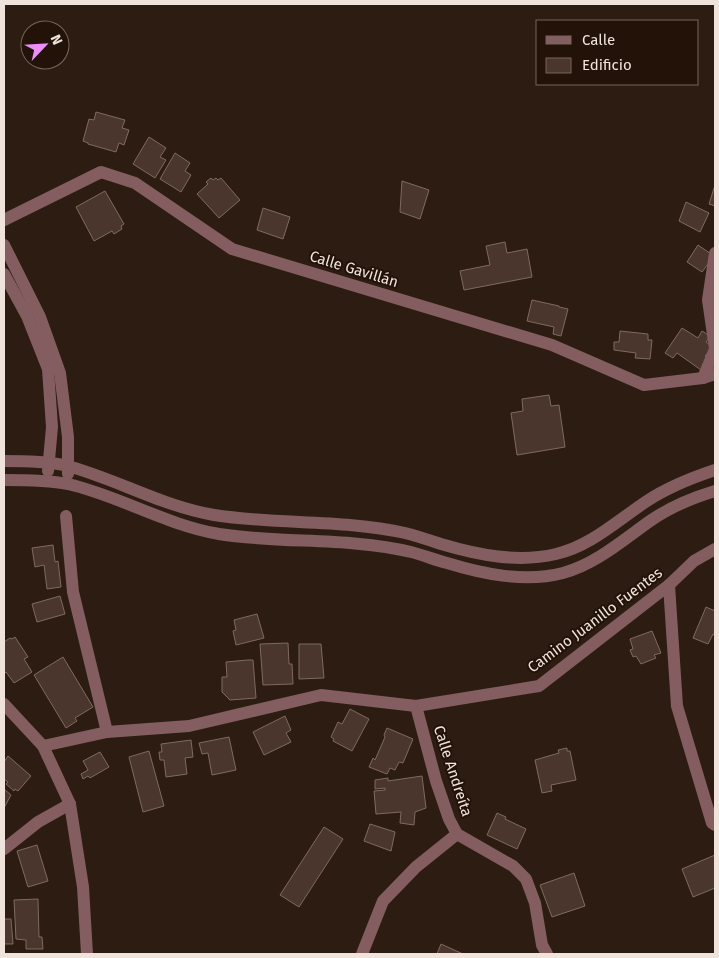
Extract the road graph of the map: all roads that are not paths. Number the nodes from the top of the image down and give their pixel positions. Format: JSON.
{"nodes":[{"id":1,"x":4,"y":220,"type":"edge"},
{"id":2,"x":4,"y":246,"type":"edge"},
{"id":3,"x":715,"y":253,"type":"edge"},
{"id":4,"x":4,"y":274,"type":"edge"},
{"id":5,"x":709,"y":376,"type":"edge"},
{"id":6,"x":4,"y":461,"type":"edge"},
{"id":7,"x":48,"y":463,"type":"junction"},
{"id":8,"x":69,"y":467,"type":"junction"},
{"id":9,"x":715,"y":470,"type":"edge"},
{"id":10,"x":4,"y":480,"type":"edge"},
{"id":11,"x":47,"y":481,"type":"junction"},
{"id":12,"x":68,"y":484,"type":"junction"},
{"id":13,"x":715,"y":491,"type":"edge"},
{"id":14,"x":66,"y":516,"type":"dead end"},
{"id":15,"x":715,"y":549,"type":"edge"},
{"id":16,"x":669,"y":585,"type":"junction"},
{"id":17,"x":4,"y":704,"type":"edge"},
{"id":18,"x":416,"y":706,"type":"junction"},
{"id":19,"x":107,"y":732,"type":"junction"},
{"id":20,"x":43,"y":746,"type":"junction"},
{"id":21,"x":70,"y":804,"type":"junction"},
{"id":22,"x":715,"y":825,"type":"edge"},
{"id":23,"x":456,"y":834,"type":"junction"},
{"id":24,"x":4,"y":849,"type":"edge"},
{"id":25,"x":87,"y":954,"type":"edge"},
{"id":26,"x":362,"y":954,"type":"edge"},
{"id":27,"x":547,"y":954,"type":"edge"}],
"edges":[{"from":1,"to":5,"type":"street","name":"Calle Gavillán"},
{"from":2,"to":8,"type":"street"},
{"from":3,"to":5,"type":"street"},
{"from":4,"to":7,"type":"street"},
{"from":6,"to":7,"type":"street"},
{"from":7,"to":8,"type":"street"},
{"from":7,"to":11,"type":"street"},
{"from":8,"to":9,"type":"street"},
{"from":8,"to":12,"type":"street"},
{"from":10,"to":11,"type":"street"},
{"from":11,"to":12,"type":"street"},
{"from":12,"to":13,"type":"street"},
{"from":14,"to":19,"type":"street"},
{"from":15,"to":16,"type":"street","name":"Camino Juanillo Fuentes"},
{"from":16,"to":18,"type":"street","name":"Camino Juanillo Fuentes"},
{"from":16,"to":22,"type":"street"},
{"from":17,"to":20,"type":"street"},
{"from":18,"to":19,"type":"street","name":"Camino Juanillo Fuentes"},
{"from":18,"to":23,"type":"street","name":"Calle Andreíta"},
{"from":19,"to":20,"type":"street","name":"Camino Juanillo Fuentes"},
{"from":20,"to":21,"type":"street"},
{"from":21,"to":24,"type":"street"},
{"from":21,"to":25,"type":"street"},
{"from":23,"to":26,"type":"street"},
{"from":23,"to":27,"type":"street","name":"Calle Andreíta"}]}
